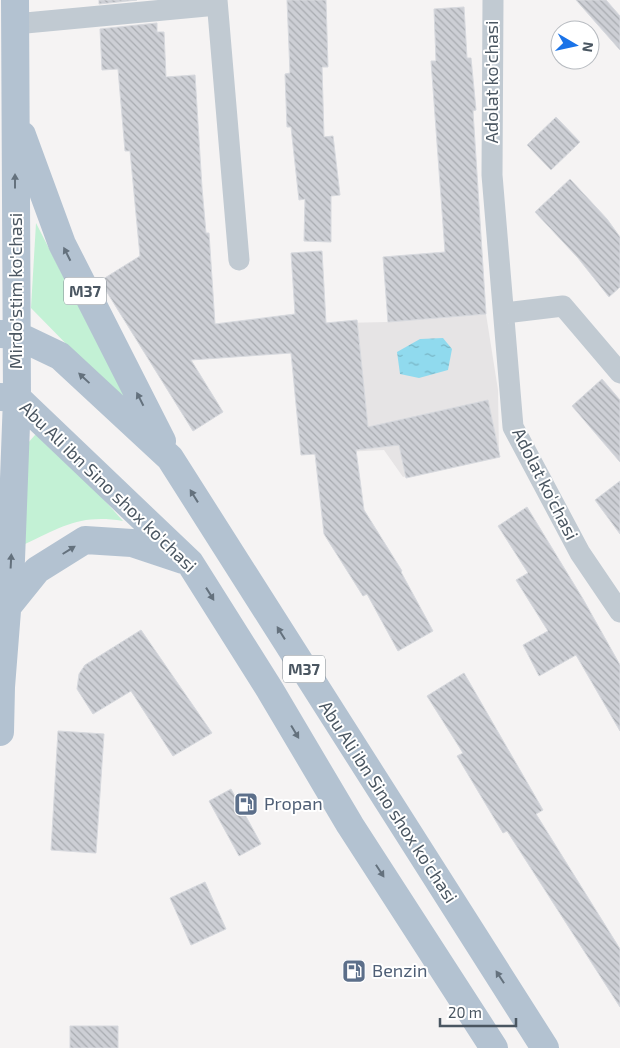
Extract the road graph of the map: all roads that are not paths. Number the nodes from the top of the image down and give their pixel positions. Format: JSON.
{"nodes":[{"id":1,"x":493,"y":0,"type":"edge"},
{"id":2,"x":217,"y":3,"type":"edge"},
{"id":3,"x":15,"y":12,"type":"edge"},
{"id":4,"x":15,"y":116,"type":"junction"},
{"id":5,"x":239,"y":260,"type":"dead end"},
{"id":6,"x":505,"y":313,"type":"junction"},
{"id":7,"x":8,"y":335,"type":"edge"},
{"id":8,"x":620,"y":373,"type":"edge"},
{"id":9,"x":9,"y":397,"type":"edge"},
{"id":10,"x":170,"y":458,"type":"junction"},
{"id":11,"x":190,"y":562,"type":"junction"},
{"id":12,"x":8,"y":606,"type":"junction"},
{"id":13,"x":620,"y":612,"type":"edge"},
{"id":14,"x":0,"y":732,"type":"edge"},
{"id":15,"x":494,"y":1048,"type":"edge"},
{"id":16,"x":545,"y":1048,"type":"edge"}],
"edges":[{"from":1,"to":6,"type":"street","name":"Adolat ko'chasi"},
{"from":2,"to":3,"type":"street"},
{"from":2,"to":5,"type":"street"},
{"from":3,"to":4,"type":"main road","name":"Mirdo'stim ko'chasi","number":"M37"},
{"from":7,"to":4,"type":"main road","name":"Mirdo'stim ko'chasi","number":"M37","one_way":true},
{"from":10,"to":4,"type":"main road","number":"M37","one_way":true},
{"from":6,"to":8,"type":"street"},
{"from":6,"to":13,"type":"street","name":"Adolat ko'chasi"},
{"from":7,"to":9,"type":"main road","name":"Mirdo'stim ko'chasi","number":"M37"},
{"from":10,"to":7,"type":"main road","name":"Abu Ali ibn Sino shox ko'chasi","number":"M37","one_way":true},
{"from":9,"to":11,"type":"main road","name":"Abu Ali ibn Sino shox ko'chasi","number":"M37"},
{"from":12,"to":9,"type":"main road","name":"Mirdo'stim ko'chasi","one_way":true},
{"from":16,"to":10,"type":"main road","name":"Abu Ali ibn Sino shox ko'chasi","number":"M37","one_way":true},
{"from":12,"to":11,"type":"main road","one_way":true},
{"from":11,"to":15,"type":"main road","name":"Abu Ali ibn Sino shox ko'chasi","number":"M37","one_way":true},
{"from":12,"to":14,"type":"main road","name":"Mirdo'stim ko'chasi"}]}
